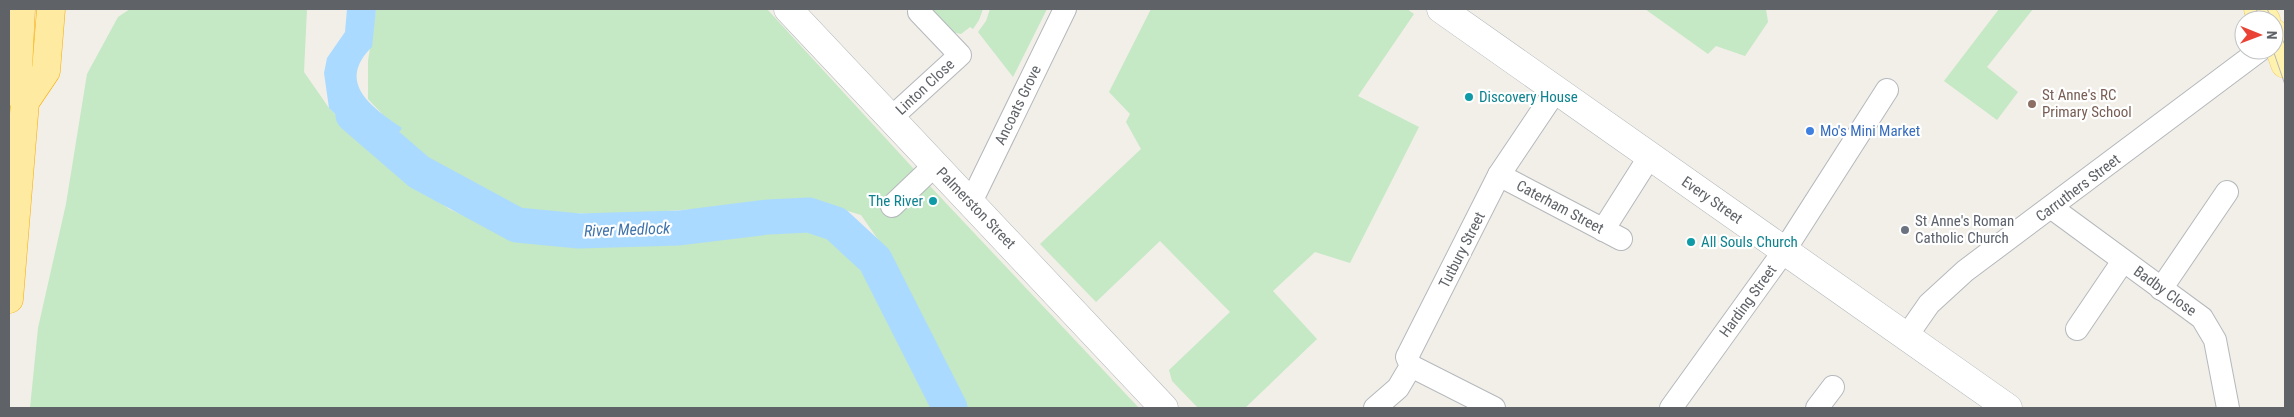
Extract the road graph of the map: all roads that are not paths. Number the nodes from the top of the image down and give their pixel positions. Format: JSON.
{"nodes":[{"id":1,"x":51,"y":9,"type":"edge"},
{"id":2,"x":788,"y":9,"type":"edge"},
{"id":3,"x":1065,"y":9,"type":"edge"},
{"id":4,"x":1441,"y":9,"type":"edge"},
{"id":5,"x":919,"y":12,"type":"dead end"},
{"id":6,"x":22,"y":13,"type":"edge"},
{"id":7,"x":2241,"y":60,"type":"edge"},
{"id":8,"x":1556,"y":90,"type":"junction"},
{"id":9,"x":1887,"y":90,"type":"dead end"},
{"id":10,"x":17,"y":91,"type":"edge"},
{"id":11,"x":891,"y":118,"type":"junction"},
{"id":12,"x":1650,"y":156,"type":"junction"},
{"id":13,"x":935,"y":165,"type":"junction"},
{"id":14,"x":1499,"y":175,"type":"junction"},
{"id":15,"x":2227,"y":192,"type":"dead end"},
{"id":16,"x":971,"y":202,"type":"junction"},
{"id":17,"x":892,"y":206,"type":"dead end"},
{"id":18,"x":2052,"y":208,"type":"junction"},
{"id":19,"x":1784,"y":251,"type":"junction"},
{"id":20,"x":2123,"y":261,"type":"junction"},
{"id":21,"x":2162,"y":289,"type":"junction"},
{"id":22,"x":9,"y":299,"type":"edge"},
{"id":23,"x":2077,"y":329,"type":"dead end"},
{"id":24,"x":1906,"y":337,"type":"junction"},
{"id":25,"x":1411,"y":366,"type":"junction"},
{"id":26,"x":1833,"y":387,"type":"dead end"},
{"id":27,"x":1164,"y":408,"type":"edge"},
{"id":28,"x":1375,"y":408,"type":"edge"},
{"id":29,"x":1494,"y":408,"type":"edge"},
{"id":30,"x":1671,"y":408,"type":"edge"},
{"id":31,"x":1817,"y":408,"type":"edge"},
{"id":32,"x":2008,"y":408,"type":"edge"},
{"id":33,"x":2228,"y":408,"type":"edge"}],
"edges":[{"from":1,"to":10,"type":"highway"},
{"from":2,"to":11,"type":"street","name":"Palmerston Street"},
{"from":3,"to":16,"type":"street","name":"Ancoats Grove"},
{"from":4,"to":8,"type":"street","name":"Every Street"},
{"from":5,"to":11,"type":"street","name":"Linton Close"},
{"from":6,"to":10,"type":"highway"},
{"from":7,"to":18,"type":"street","name":"Carruthers Street"},
{"from":8,"to":12,"type":"street","name":"Every Street"},
{"from":8,"to":14,"type":"street","name":"Tutbury Street"},
{"from":9,"to":19,"type":"street","name":"Harding Street"},
{"from":10,"to":22,"type":"highway"},
{"from":11,"to":13,"type":"street","name":"Palmerston Street"},
{"from":12,"to":14,"type":"street","name":"Caterham Street"},
{"from":12,"to":19,"type":"street","name":"Every Street"},
{"from":13,"to":16,"type":"street","name":"Palmerston Street"},
{"from":13,"to":17,"type":"street"},
{"from":14,"to":25,"type":"street","name":"Tutbury Street"},
{"from":15,"to":21,"type":"street"},
{"from":16,"to":27,"type":"street","name":"Palmerston Street"},
{"from":18,"to":20,"type":"street","name":"Badby Close"},
{"from":18,"to":24,"type":"street","name":"Carruthers Street"},
{"from":19,"to":24,"type":"street","name":"Every Street"},
{"from":19,"to":30,"type":"street","name":"Harding Street"},
{"from":20,"to":21,"type":"street","name":"Badby Close"},
{"from":20,"to":23,"type":"street"},
{"from":21,"to":33,"type":"street","name":"Badby Close"},
{"from":24,"to":32,"type":"street","name":"Every Street"},
{"from":25,"to":28,"type":"street","name":"Tutbury Street"},
{"from":25,"to":29,"type":"street"},
{"from":26,"to":31,"type":"street"}]}
